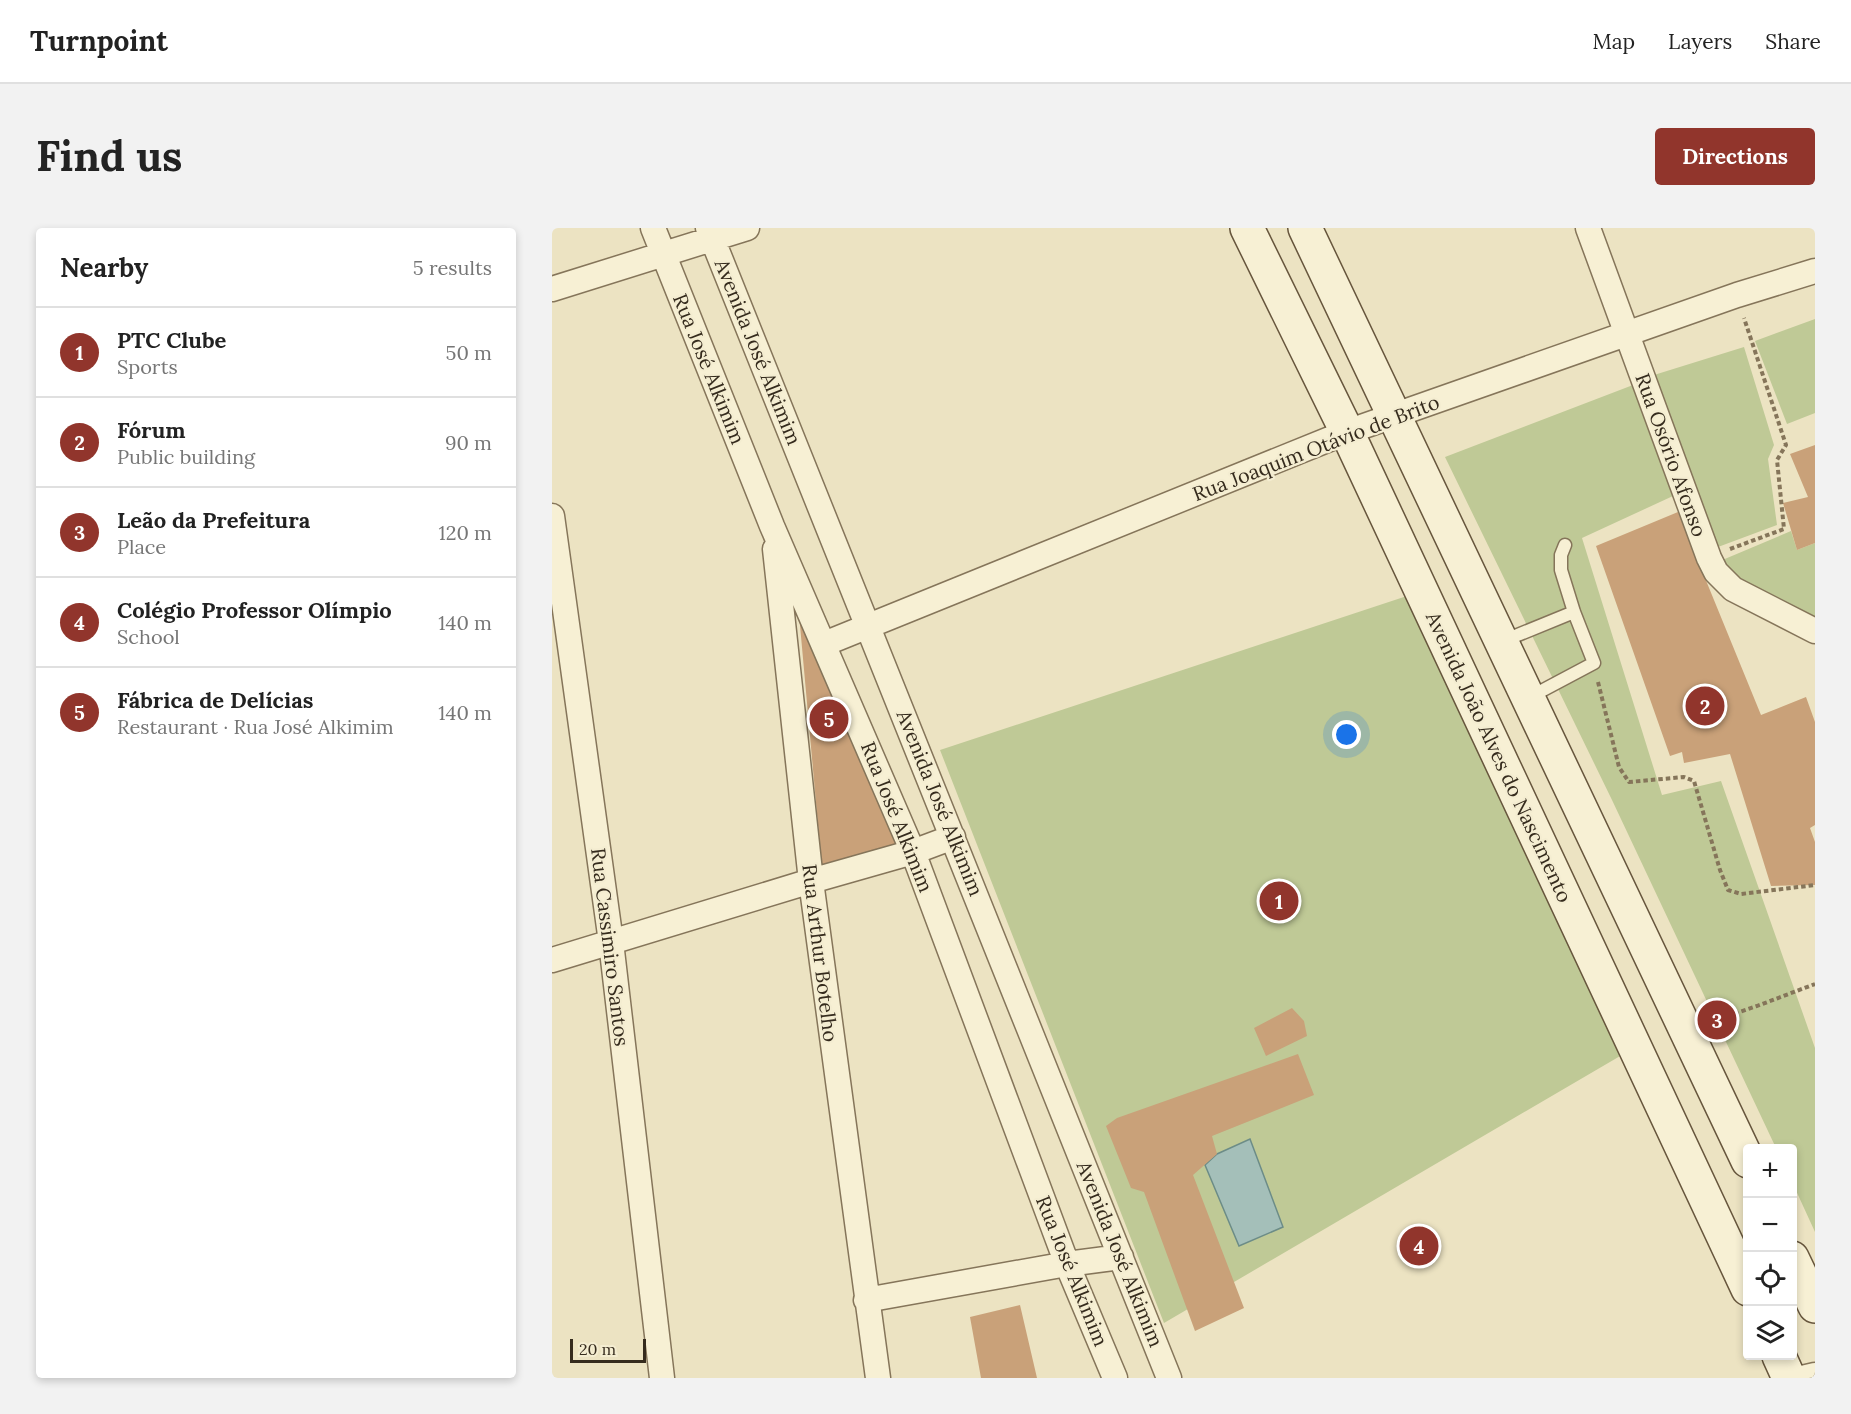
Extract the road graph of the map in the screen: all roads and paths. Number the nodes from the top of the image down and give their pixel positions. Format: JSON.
{"nodes":[{"id":1,"x":653,"y":228,"type":"edge"},
{"id":2,"x":747,"y":228,"type":"edge"},
{"id":3,"x":1246,"y":228,"type":"edge"},
{"id":4,"x":1305,"y":228,"type":"edge"},
{"id":5,"x":1588,"y":228,"type":"edge"},
{"id":6,"x":710,"y":233,"type":"edge"},
{"id":7,"x":663,"y":254,"type":"junction"},
{"id":8,"x":1815,"y":271,"type":"edge"},
{"id":9,"x":552,"y":289,"type":"edge"},
{"id":10,"x":1737,"y":295,"type":"junction"},
{"id":11,"x":1626,"y":333,"type":"junction"},
{"id":12,"x":1394,"y":417,"type":"junction"},
{"id":13,"x":1347,"y":432,"type":"junction"},
{"id":14,"x":552,"y":516,"type":"edge"},
{"id":15,"x":772,"y":526,"type":"junction"},
{"id":16,"x":1565,"y":544,"type":"dead end"},
{"id":17,"x":1709,"y":558,"type":"junction"},
{"id":18,"x":1574,"y":612,"type":"junction"},
{"id":19,"x":869,"y":626,"type":"junction"},
{"id":20,"x":1815,"y":631,"type":"edge"},
{"id":21,"x":1502,"y":641,"type":"junction"},
{"id":22,"x":824,"y":644,"type":"junction"},
{"id":23,"x":1594,"y":663,"type":"junction"},
{"id":24,"x":1529,"y":697,"type":"junction"},
{"id":25,"x":954,"y":837,"type":"junction"},
{"id":26,"x":913,"y":852,"type":"junction"},
{"id":27,"x":811,"y":881,"type":"junction"},
{"id":28,"x":1815,"y":885,"type":"edge"},
{"id":29,"x":611,"y":942,"type":"junction"},
{"id":30,"x":552,"y":960,"type":"edge"},
{"id":31,"x":1815,"y":984,"type":"edge"},
{"id":32,"x":1686,"y":1029,"type":"junction"},
{"id":33,"x":1743,"y":1150,"type":"edge"},
{"id":34,"x":1121,"y":1257,"type":"junction"},
{"id":35,"x":1067,"y":1264,"type":"junction"},
{"id":36,"x":1797,"y":1268,"type":"edge"},
{"id":37,"x":1743,"y":1278,"type":"edge"},
{"id":38,"x":866,"y":1300,"type":"junction"},
{"id":39,"x":1815,"y":1306,"type":"edge"},
{"id":40,"x":1781,"y":1360,"type":"edge"},
{"id":41,"x":1815,"y":1375,"type":"edge"},
{"id":42,"x":662,"y":1378,"type":"edge"},
{"id":43,"x":878,"y":1378,"type":"edge"},
{"id":44,"x":1115,"y":1378,"type":"edge"},
{"id":45,"x":1169,"y":1378,"type":"edge"},
{"id":46,"x":1789,"y":1378,"type":"edge"},
{"id":47,"x":1802,"y":1378,"type":"edge"}],
"edges":[{"from":1,"to":7,"type":"street","name":"Rua José Alkimim"},
{"from":2,"to":6,"type":"street"},
{"from":3,"to":13,"type":"main road","name":"Avenida João Alves do Nascimento"},
{"from":4,"to":12,"type":"main road"},
{"from":5,"to":11,"type":"street","name":"Rua Osório Afonso"},
{"from":6,"to":7,"type":"street"},
{"from":6,"to":19,"type":"street","name":"Avenida José Alkimim"},
{"from":7,"to":9,"type":"street"},
{"from":7,"to":15,"type":"street","name":"Rua José Alkimim"},
{"from":8,"to":10,"type":"street","name":"Rua Joaquim Otávio de Brito"},
{"from":10,"to":11,"type":"street","name":"Rua Joaquim Otávio de Brito"},
{"from":10,"to":17,"type":"path"},
{"from":11,"to":12,"type":"street","name":"Rua Joaquim Otávio de Brito"},
{"from":11,"to":17,"type":"street","name":"Rua Osório Afonso"},
{"from":12,"to":13,"type":"street","name":"Rua Joaquim Otávio de Brito"},
{"from":12,"to":21,"type":"main road"},
{"from":13,"to":19,"type":"street","name":"Rua Joaquim Otávio de Brito"},
{"from":13,"to":37,"type":"main road","name":"Avenida João Alves do Nascimento"},
{"from":14,"to":29,"type":"street","name":"Rua Cassimiro Santos"},
{"from":15,"to":22,"type":"street","name":"Rua José Alkimim"},
{"from":15,"to":27,"type":"street","name":"Rua Arthur Botelho"},
{"from":16,"to":18,"type":"lane"},
{"from":17,"to":20,"type":"street","name":"Rua Osório Afonso"},
{"from":18,"to":21,"type":"lane"},
{"from":18,"to":23,"type":"lane"},
{"from":19,"to":22,"type":"street","name":"Rua Joaquim Otávio de Brito"},
{"from":19,"to":25,"type":"street","name":"Avenida José Alkimim"},
{"from":21,"to":24,"type":"main road"},
{"from":22,"to":26,"type":"street","name":"Rua José Alkimim"},
{"from":23,"to":24,"type":"lane"},
{"from":23,"to":28,"type":"path"},
{"from":24,"to":32,"type":"main road"},
{"from":25,"to":26,"type":"street"},
{"from":25,"to":34,"type":"street","name":"Avenida José Alkimim"},
{"from":26,"to":27,"type":"street"},
{"from":26,"to":35,"type":"street","name":"Rua José Alkimim"},
{"from":27,"to":29,"type":"street"},
{"from":27,"to":38,"type":"street","name":"Rua Arthur Botelho"},
{"from":29,"to":30,"type":"street"},
{"from":29,"to":42,"type":"street","name":"Rua Cassimiro Santos"},
{"from":31,"to":32,"type":"path"},
{"from":32,"to":33,"type":"main road"},
{"from":34,"to":35,"type":"street"},
{"from":34,"to":45,"type":"street","name":"Avenida José Alkimim"},
{"from":35,"to":38,"type":"street"},
{"from":35,"to":44,"type":"street","name":"Rua José Alkimim"},
{"from":36,"to":39,"type":"main road"},
{"from":38,"to":43,"type":"street","name":"Rua Arthur Botelho"},
{"from":40,"to":46,"type":"main road"},
{"from":41,"to":47,"type":"street"}]}
